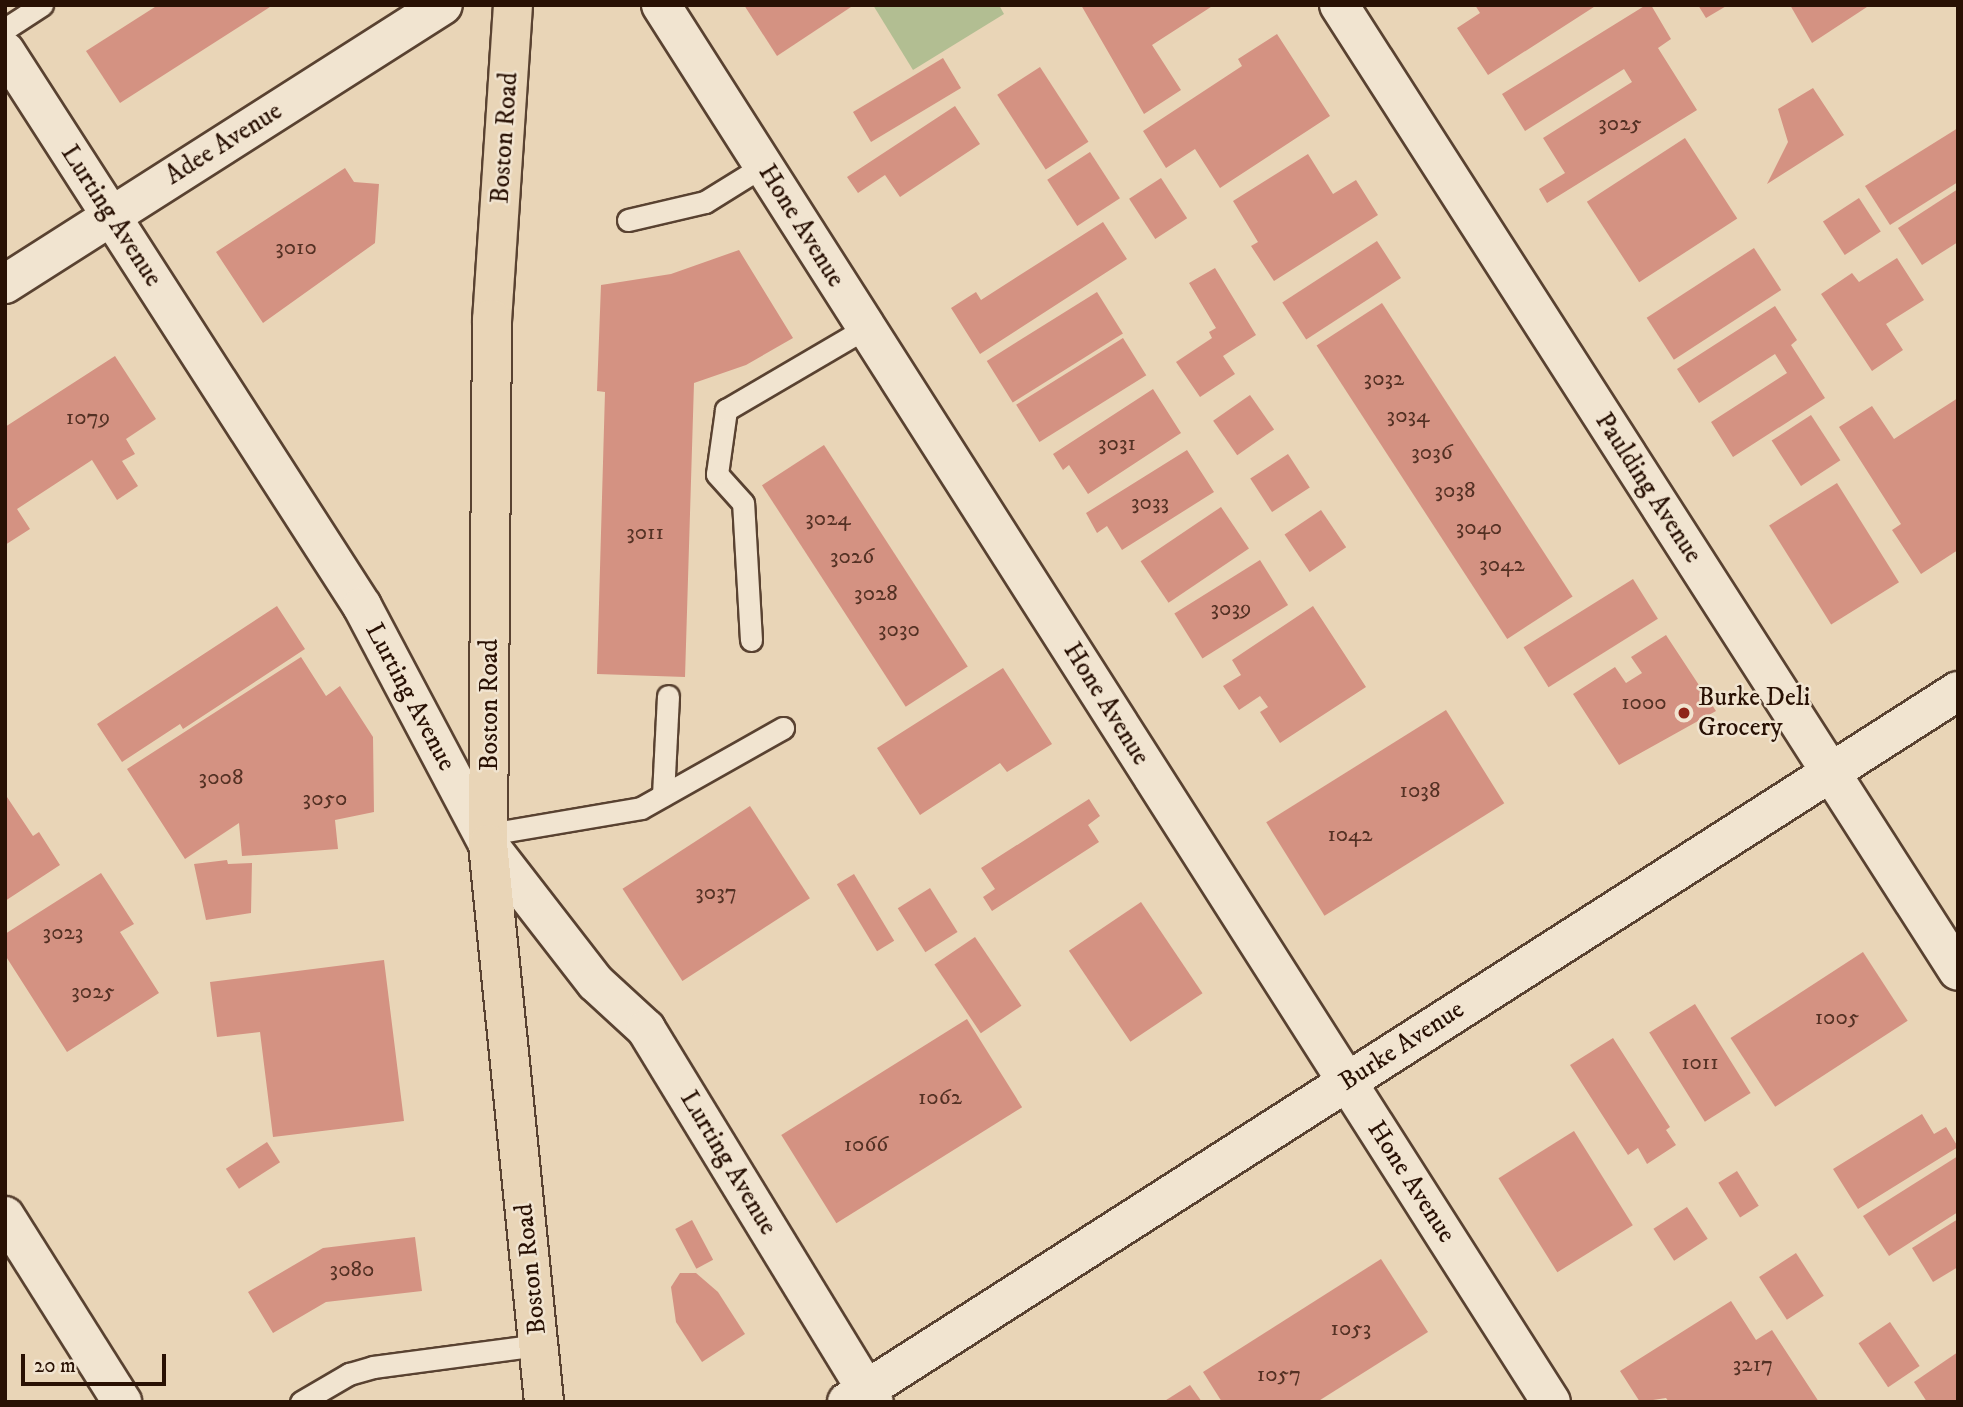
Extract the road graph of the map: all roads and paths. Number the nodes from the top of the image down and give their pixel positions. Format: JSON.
{"nodes":[{"id":1,"x":42,"y":5,"type":"edge"},
{"id":2,"x":443,"y":5,"type":"edge"},
{"id":3,"x":513,"y":5,"type":"edge"},
{"id":4,"x":661,"y":5,"type":"edge"},
{"id":5,"x":1339,"y":5,"type":"edge"},
{"id":6,"x":5,"y":29,"type":"edge"},
{"id":7,"x":5,"y":51,"type":"edge"},
{"id":8,"x":763,"y":166,"type":"junction"},
{"id":9,"x":111,"y":216,"type":"junction"},
{"id":10,"x":628,"y":220,"type":"dead end"},
{"id":11,"x":5,"y":284,"type":"edge"},
{"id":12,"x":866,"y":328,"type":"junction"},
{"id":13,"x":751,"y":640,"type":"dead end"},
{"id":14,"x":1958,"y":691,"type":"edge"},
{"id":15,"x":668,"y":696,"type":"dead end"},
{"id":16,"x":783,"y":729,"type":"dead end"},
{"id":17,"x":1831,"y":772,"type":"junction"},
{"id":18,"x":663,"y":795,"type":"junction"},
{"id":19,"x":488,"y":839,"type":"junction"},
{"id":20,"x":1958,"y":971,"type":"edge"},
{"id":21,"x":1347,"y":1082,"type":"junction"},
{"id":22,"x":5,"y":1216,"type":"edge"},
{"id":23,"x":538,"y":1345,"type":"junction"},
{"id":24,"x":862,"y":1398,"type":"edge"},
{"id":25,"x":122,"y":1402,"type":"edge"},
{"id":26,"x":301,"y":1402,"type":"edge"},
{"id":27,"x":544,"y":1402,"type":"edge"},
{"id":28,"x":1552,"y":1402,"type":"edge"}],
"edges":[{"from":1,"to":6,"type":"lane"},
{"from":2,"to":9,"type":"street","name":"Adee Avenue"},
{"from":3,"to":19,"type":"main road","name":"Boston Road"},
{"from":4,"to":8,"type":"street","name":"Hone Avenue"},
{"from":5,"to":17,"type":"street","name":"Paulding Avenue"},
{"from":7,"to":9,"type":"street","name":"Lurting Avenue"},
{"from":8,"to":10,"type":"lane"},
{"from":8,"to":12,"type":"street","name":"Hone Avenue"},
{"from":9,"to":11,"type":"street","name":"Adee Avenue"},
{"from":9,"to":19,"type":"street","name":"Lurting Avenue"},
{"from":12,"to":13,"type":"lane"},
{"from":12,"to":21,"type":"street","name":"Hone Avenue"},
{"from":14,"to":17,"type":"street","name":"Burke Avenue"},
{"from":15,"to":18,"type":"lane"},
{"from":16,"to":18,"type":"lane"},
{"from":17,"to":20,"type":"street","name":"Paulding Avenue"},
{"from":17,"to":21,"type":"street","name":"Burke Avenue"},
{"from":18,"to":19,"type":"lane"},
{"from":19,"to":23,"type":"main road","name":"Boston Road"},
{"from":19,"to":24,"type":"street","name":"Lurting Avenue"},
{"from":21,"to":24,"type":"street","name":"Burke Avenue"},
{"from":21,"to":28,"type":"street","name":"Hone Avenue"},
{"from":22,"to":25,"type":"street"},
{"from":23,"to":26,"type":"lane"},
{"from":23,"to":27,"type":"main road","name":"Boston Road"}]}
